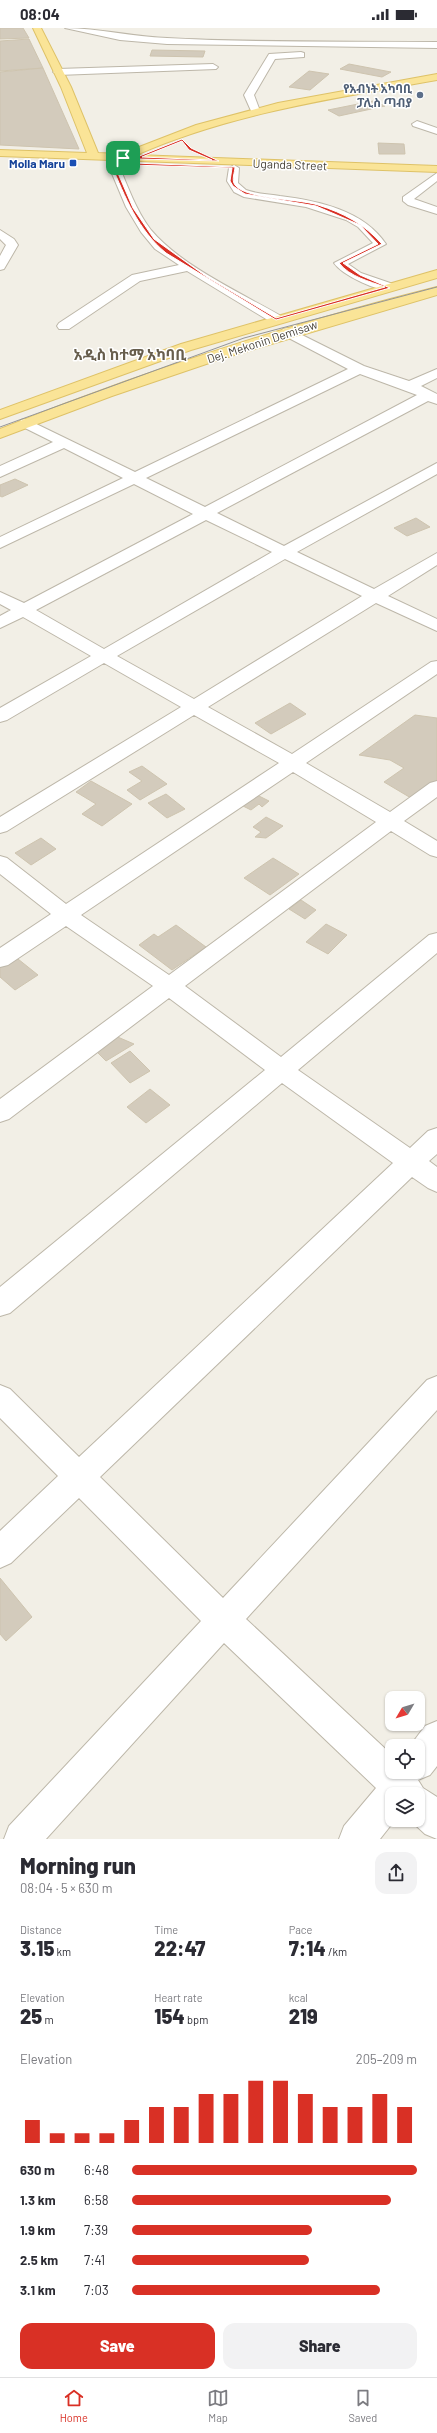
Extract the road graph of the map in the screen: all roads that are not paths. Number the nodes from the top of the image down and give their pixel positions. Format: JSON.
{"nodes":[{"id":1,"x":37,"y":28,"type":"edge"},
{"id":2,"x":69,"y":28,"type":"edge"},
{"id":3,"x":111,"y":28,"type":"edge"},
{"id":4,"x":100,"y":33,"type":"junction"},
{"id":5,"x":412,"y":36,"type":"dead end"},
{"id":6,"x":311,"y":42,"type":"junction"},
{"id":7,"x":434,"y":45,"type":"edge"},
{"id":8,"x":213,"y":67,"type":"dead end"},
{"id":9,"x":58,"y":72,"type":"junction"},
{"id":10,"x":437,"y":77,"type":"edge"},
{"id":11,"x":437,"y":82,"type":"edge"},
{"id":12,"x":255,"y":111,"type":"junction"},
{"id":13,"x":417,"y":124,"type":"dead end"},
{"id":14,"x":437,"y":131,"type":"edge"},
{"id":15,"x":186,"y":145,"type":"junction"},
{"id":16,"x":0,"y":153,"type":"edge"},
{"id":17,"x":94,"y":157,"type":"junction"},
{"id":18,"x":0,"y":159,"type":"edge"},
{"id":19,"x":126,"y":161,"type":"junction"},
{"id":20,"x":217,"y":161,"type":"junction"},
{"id":21,"x":234,"y":168,"type":"junction"},
{"id":22,"x":437,"y":169,"type":"edge"},
{"id":23,"x":437,"y":175,"type":"edge"},
{"id":24,"x":437,"y":211,"type":"edge"},
{"id":25,"x":0,"y":233,"type":"edge"},
{"id":26,"x":0,"y":266,"type":"edge"},
{"id":27,"x":188,"y":267,"type":"junction"},
{"id":28,"x":437,"y":274,"type":"edge"},
{"id":29,"x":389,"y":287,"type":"junction"},
{"id":30,"x":437,"y":291,"type":"edge"},
{"id":31,"x":276,"y":319,"type":"junction"},
{"id":32,"x":64,"y":326,"type":"dead end"},
{"id":33,"x":288,"y":332,"type":"junction"},
{"id":34,"x":359,"y":369,"type":"junction"},
{"id":35,"x":437,"y":373,"type":"edge"},
{"id":36,"x":410,"y":386,"type":"junction"},
{"id":37,"x":432,"y":398,"type":"edge"},
{"id":38,"x":0,"y":415,"type":"edge"},
{"id":39,"x":26,"y":423,"type":"junction"},
{"id":40,"x":0,"y":434,"type":"edge"},
{"id":41,"x":63,"y":442,"type":"junction"},
{"id":42,"x":437,"y":468,"type":"edge"},
{"id":43,"x":0,"y":472,"type":"edge"},
{"id":44,"x":134,"y":477,"type":"junction"},
{"id":45,"x":206,"y":514,"type":"junction"},
{"id":46,"x":0,"y":543,"type":"edge"},
{"id":47,"x":286,"y":551,"type":"junction"},
{"id":48,"x":437,"y":558,"type":"edge"},
{"id":49,"x":374,"y":595,"type":"junction"},
{"id":50,"x":0,"y":597,"type":"edge"},
{"id":51,"x":23,"y":611,"type":"junction"},
{"id":52,"x":0,"y":623,"type":"edge"},
{"id":53,"x":437,"y":626,"type":"edge"},
{"id":54,"x":103,"y":657,"type":"junction"},
{"id":55,"x":437,"y":666,"type":"edge"},
{"id":56,"x":192,"y":707,"type":"junction"},
{"id":57,"x":0,"y":716,"type":"edge"},
{"id":58,"x":293,"y":763,"type":"junction"},
{"id":59,"x":437,"y":786,"type":"edge"},
{"id":60,"x":388,"y":822,"type":"junction"},
{"id":61,"x":0,"y":826,"type":"edge"},
{"id":62,"x":437,"y":850,"type":"edge"},
{"id":63,"x":0,"y":863,"type":"edge"},
{"id":64,"x":66,"y":915,"type":"junction"},
{"id":65,"x":437,"y":941,"type":"edge"},
{"id":66,"x":0,"y":959,"type":"edge"},
{"id":67,"x":170,"y":986,"type":"junction"},
{"id":68,"x":281,"y":1070,"type":"junction"},
{"id":69,"x":0,"y":1112,"type":"edge"},
{"id":70,"x":437,"y":1138,"type":"edge"},
{"id":71,"x":411,"y":1162,"type":"junction"},
{"id":72,"x":437,"y":1181,"type":"edge"},
{"id":73,"x":0,"y":1304,"type":"edge"},
{"id":74,"x":437,"y":1389,"type":"edge"},
{"id":75,"x":0,"y":1398,"type":"edge"},
{"id":76,"x":80,"y":1476,"type":"junction"},
{"id":77,"x":0,"y":1552,"type":"edge"},
{"id":78,"x":224,"y":1622,"type":"junction"},
{"id":79,"x":437,"y":1738,"type":"edge"},
{"id":80,"x":406,"y":1787,"type":"edge"},
{"id":81,"x":425,"y":1808,"type":"edge"},
{"id":82,"x":385,"y":1809,"type":"edge"},
{"id":83,"x":437,"y":1822,"type":"edge"},
{"id":84,"x":22,"y":1839,"type":"edge"},
{"id":85,"x":357,"y":1839,"type":"edge"}],
"edges":[{"from":1,"to":9,"type":"main road"},
{"from":2,"to":4,"type":"street"},
{"from":3,"to":4,"type":"street"},
{"from":4,"to":6,"type":"street"},
{"from":5,"to":7,"type":"street"},
{"from":6,"to":7,"type":"street"},
{"from":6,"to":12,"type":"street"},
{"from":8,"to":9,"type":"street"},
{"from":9,"to":17,"type":"main road"},
{"from":10,"to":12,"type":"main road"},
{"from":11,"to":15,"type":"main road"},
{"from":12,"to":19,"type":"main road"},
{"from":13,"to":14,"type":"street"},
{"from":15,"to":19,"type":"main road"},
{"from":15,"to":20,"type":"main road"},
{"from":16,"to":17,"type":"main road","name":"Uganda Street"},
{"from":17,"to":19,"type":"main road","name":"Uganda Street"},
{"from":18,"to":19,"type":"main road","name":"Uganda Street"},
{"from":19,"to":20,"type":"main road","name":"Uganda Street"},
{"from":19,"to":21,"type":"main road","name":"Uganda Street"},
{"from":19,"to":27,"type":"street"},
{"from":20,"to":22,"type":"main road","name":"Uganda Street"},
{"from":21,"to":23,"type":"main road","name":"Uganda Street"},
{"from":21,"to":29,"type":"street"},
{"from":23,"to":24,"type":"street"},
{"from":25,"to":26,"type":"street"},
{"from":27,"to":31,"type":"street"},
{"from":27,"to":32,"type":"street"},
{"from":28,"to":29,"type":"main road","name":"Dej. Mekonin Demisaw"},
{"from":29,"to":31,"type":"main road","name":"Dej. Mekonin Demisaw"},
{"from":30,"to":33,"type":"main road","name":"Dej. Mekonin Demisaw"},
{"from":31,"to":38,"type":"main road","name":"Dej. Mekonin Demisaw"},
{"from":33,"to":34,"type":"street"},
{"from":33,"to":39,"type":"main road","name":"Dej. Mekonin Demisaw"},
{"from":34,"to":36,"type":"street"},
{"from":34,"to":44,"type":"street"},
{"from":35,"to":36,"type":"street"},
{"from":36,"to":37,"type":"street"},
{"from":37,"to":45,"type":"street"},
{"from":39,"to":40,"type":"main road","name":"Dej. Mekonin Demisaw"},
{"from":39,"to":41,"type":"street"},
{"from":41,"to":43,"type":"street"},
{"from":41,"to":44,"type":"street"},
{"from":42,"to":47,"type":"street"},
{"from":44,"to":45,"type":"street"},
{"from":44,"to":46,"type":"street"},
{"from":45,"to":47,"type":"street"},
{"from":45,"to":51,"type":"street"},
{"from":47,"to":49,"type":"street"},
{"from":47,"to":54,"type":"street"},
{"from":48,"to":49,"type":"street"},
{"from":49,"to":53,"type":"street"},
{"from":49,"to":56,"type":"street"},
{"from":50,"to":51,"type":"street"},
{"from":51,"to":52,"type":"street"},
{"from":51,"to":54,"type":"street"},
{"from":54,"to":56,"type":"street"},
{"from":54,"to":57,"type":"street"},
{"from":55,"to":58,"type":"street"},
{"from":56,"to":58,"type":"street"},
{"from":56,"to":61,"type":"street"},
{"from":58,"to":60,"type":"street"},
{"from":58,"to":64,"type":"street"},
{"from":59,"to":60,"type":"street"},
{"from":60,"to":62,"type":"street"},
{"from":60,"to":67,"type":"street"},
{"from":63,"to":64,"type":"street"},
{"from":64,"to":66,"type":"street"},
{"from":64,"to":67,"type":"street"},
{"from":65,"to":68,"type":"street"},
{"from":67,"to":68,"type":"street"},
{"from":67,"to":69,"type":"street"},
{"from":68,"to":71,"type":"street"},
{"from":68,"to":73,"type":"street"},
{"from":70,"to":71,"type":"street"},
{"from":71,"to":72,"type":"street"},
{"from":71,"to":76,"type":"street"},
{"from":74,"to":78,"type":"street"},
{"from":75,"to":76,"type":"street"},
{"from":76,"to":77,"type":"street"},
{"from":76,"to":78,"type":"street"},
{"from":78,"to":80,"type":"street"},
{"from":78,"to":84,"type":"street"},
{"from":79,"to":80,"type":"street"},
{"from":81,"to":83,"type":"street"},
{"from":82,"to":85,"type":"street"}]}
